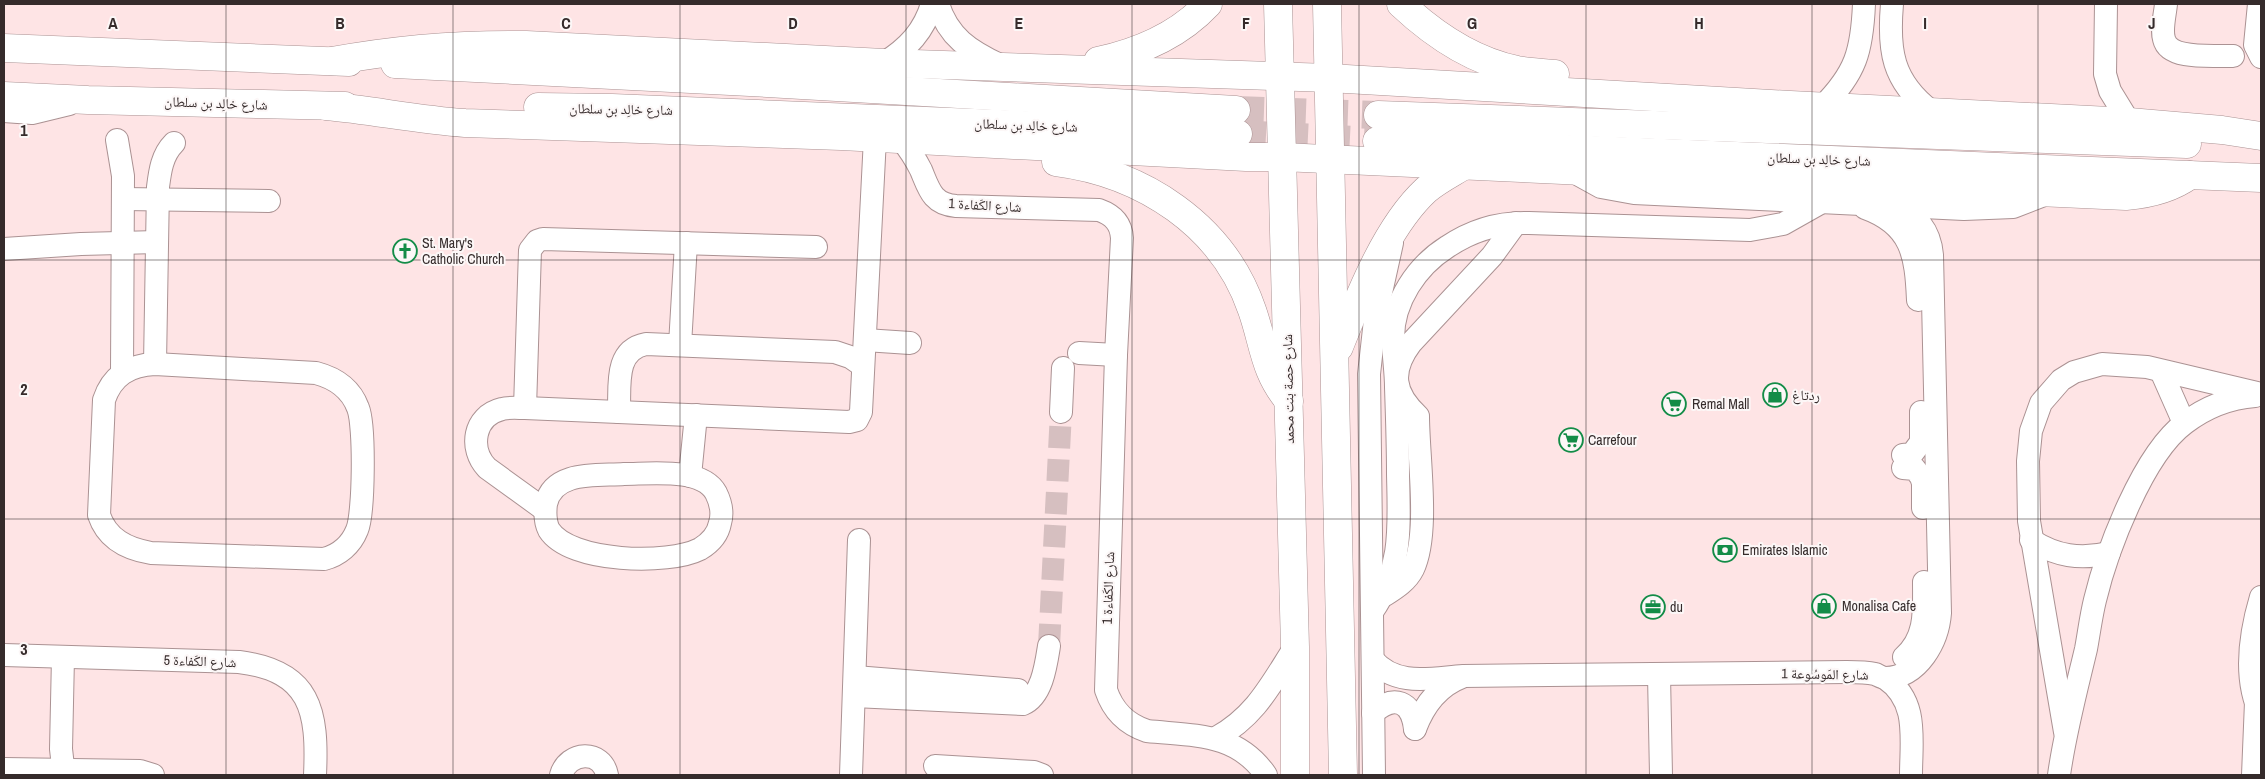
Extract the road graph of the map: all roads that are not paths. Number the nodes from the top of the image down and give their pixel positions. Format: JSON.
{"nodes":[{"id":1,"x":932,"y":4,"type":"edge"},
{"id":2,"x":938,"y":4,"type":"edge"},
{"id":3,"x":1208,"y":4,"type":"edge"},
{"id":4,"x":1278,"y":4,"type":"edge"},
{"id":5,"x":1327,"y":4,"type":"edge"},
{"id":6,"x":1401,"y":4,"type":"edge"},
{"id":7,"x":1864,"y":4,"type":"edge"},
{"id":8,"x":1892,"y":4,"type":"edge"},
{"id":9,"x":2106,"y":4,"type":"edge"},
{"id":10,"x":2166,"y":4,"type":"edge"},
{"id":11,"x":2259,"y":4,"type":"edge"},
{"id":12,"x":4,"y":48,"type":"edge"},
{"id":13,"x":2233,"y":56,"type":"dead end"},
{"id":14,"x":2261,"y":57,"type":"edge"},
{"id":15,"x":332,"y":61,"type":"junction"},
{"id":16,"x":884,"y":63,"type":"junction"},
{"id":17,"x":1006,"y":67,"type":"junction"},
{"id":18,"x":1059,"y":69,"type":"junction"},
{"id":19,"x":1280,"y":76,"type":"junction"},
{"id":20,"x":1329,"y":78,"type":"junction"},
{"id":21,"x":4,"y":96,"type":"edge"},
{"id":22,"x":88,"y":100,"type":"junction"},
{"id":23,"x":1790,"y":105,"type":"junction"},
{"id":24,"x":326,"y":106,"type":"junction"},
{"id":25,"x":1822,"y":107,"type":"junction"},
{"id":26,"x":4,"y":111,"type":"edge"},
{"id":27,"x":1932,"y":111,"type":"junction"},
{"id":28,"x":2129,"y":122,"type":"junction"},
{"id":29,"x":2261,"y":136,"type":"edge"},
{"id":30,"x":875,"y":138,"type":"junction"},
{"id":31,"x":902,"y":139,"type":"junction"},
{"id":32,"x":117,"y":140,"type":"dead end"},
{"id":33,"x":174,"y":143,"type":"dead end"},
{"id":34,"x":987,"y":144,"type":"junction"},
{"id":35,"x":2261,"y":147,"type":"edge"},
{"id":36,"x":1282,"y":157,"type":"junction"},
{"id":37,"x":1331,"y":159,"type":"junction"},
{"id":38,"x":1465,"y":165,"type":"junction"},
{"id":39,"x":1568,"y":170,"type":"junction"},
{"id":40,"x":2190,"y":175,"type":"junction"},
{"id":41,"x":2261,"y":178,"type":"edge"},
{"id":42,"x":2051,"y":192,"type":"junction"},
{"id":43,"x":123,"y":199,"type":"junction"},
{"id":44,"x":158,"y":199,"type":"junction"},
{"id":45,"x":269,"y":201,"type":"dead end"},
{"id":46,"x":1822,"y":202,"type":"junction"},
{"id":47,"x":1855,"y":204,"type":"junction"},
{"id":48,"x":1894,"y":206,"type":"junction"},
{"id":49,"x":1516,"y":223,"type":"junction"},
{"id":50,"x":1394,"y":233,"type":"junction"},
{"id":51,"x":157,"y":242,"type":"junction"},
{"id":52,"x":123,"y":243,"type":"junction"},
{"id":53,"x":686,"y":243,"type":"junction"},
{"id":54,"x":816,"y":246,"type":"dead end"},
{"id":55,"x":4,"y":249,"type":"edge"},
{"id":56,"x":864,"y":340,"type":"junction"},
{"id":57,"x":910,"y":343,"type":"dead end"},
{"id":58,"x":680,"y":345,"type":"junction"},
{"id":59,"x":1116,"y":355,"type":"junction"},
{"id":60,"x":1334,"y":357,"type":"junction"},
{"id":61,"x":155,"y":364,"type":"junction"},
{"id":62,"x":863,"y":366,"type":"junction"},
{"id":63,"x":2161,"y":371,"type":"junction"},
{"id":64,"x":122,"y":373,"type":"junction"},
{"id":65,"x":1396,"y":384,"type":"junction"},
{"id":66,"x":2261,"y":395,"type":"edge"},
{"id":67,"x":1289,"y":401,"type":"junction"},
{"id":68,"x":526,"y":408,"type":"junction"},
{"id":69,"x":619,"y":412,"type":"junction"},
{"id":70,"x":1061,"y":412,"type":"tunnel mouth"},
{"id":71,"x":696,"y":415,"type":"junction"},
{"id":72,"x":2184,"y":423,"type":"junction"},
{"id":73,"x":690,"y":476,"type":"junction"},
{"id":74,"x":545,"y":510,"type":"junction"},
{"id":75,"x":860,"y":540,"type":"dead end"},
{"id":76,"x":2031,"y":540,"type":"junction"},
{"id":77,"x":2109,"y":553,"type":"junction"},
{"id":78,"x":2261,"y":597,"type":"edge"},
{"id":79,"x":1378,"y":604,"type":"junction"},
{"id":80,"x":1048,"y":646,"type":"tunnel mouth"},
{"id":81,"x":2050,"y":646,"type":"junction"},
{"id":82,"x":1295,"y":647,"type":"junction"},
{"id":83,"x":2086,"y":647,"type":"junction"},
{"id":84,"x":4,"y":655,"type":"edge"},
{"id":85,"x":63,"y":657,"type":"junction"},
{"id":86,"x":1373,"y":660,"type":"junction"},
{"id":87,"x":1659,"y":674,"type":"junction"},
{"id":88,"x":1463,"y":676,"type":"junction"},
{"id":89,"x":1879,"y":676,"type":"junction"},
{"id":90,"x":855,"y":687,"type":"junction"},
{"id":91,"x":2259,"y":709,"type":"edge"},
{"id":92,"x":1373,"y":713,"type":"junction"},
{"id":93,"x":2066,"y":732,"type":"junction"},
{"id":94,"x":1216,"y":738,"type":"junction"},
{"id":95,"x":935,"y":766,"type":"dead end"},
{"id":96,"x":4,"y":769,"type":"edge"},
{"id":97,"x":64,"y":773,"type":"edge"},
{"id":98,"x":154,"y":775,"type":"edge"},
{"id":99,"x":315,"y":775,"type":"edge"},
{"id":100,"x":560,"y":775,"type":"edge"},
{"id":101,"x":607,"y":775,"type":"edge"},
{"id":102,"x":851,"y":775,"type":"edge"},
{"id":103,"x":1042,"y":775,"type":"edge"},
{"id":104,"x":1266,"y":775,"type":"edge"},
{"id":105,"x":1295,"y":775,"type":"edge"},
{"id":106,"x":1343,"y":775,"type":"edge"},
{"id":107,"x":1374,"y":775,"type":"edge"},
{"id":108,"x":1661,"y":775,"type":"edge"},
{"id":109,"x":1911,"y":775,"type":"edge"},
{"id":110,"x":2060,"y":775,"type":"edge"},
{"id":111,"x":2253,"y":775,"type":"edge"}],
"edges":[{"from":1,"to":16,"type":"street"},
{"from":2,"to":17,"type":"street"},
{"from":3,"to":18,"type":"main road"},
{"from":4,"to":19,"type":"main road","name":"شارع حصة بنت محمد"},
{"from":5,"to":20,"type":"main road"},
{"from":6,"to":23,"type":"main road"},
{"from":7,"to":25,"type":"street"},
{"from":8,"to":27,"type":"street"},
{"from":9,"to":28,"type":"street"},
{"from":10,"to":13,"type":"street"},
{"from":11,"to":14,"type":"street"},
{"from":12,"to":15,"type":"main road","name":"شارع خالِد بن سلطان"},
{"from":15,"to":16,"type":"main road"},
{"from":15,"to":24,"type":"main road","name":"شارع خالِد بن سلطان"},
{"from":16,"to":17,"type":"main road"},
{"from":17,"to":18,"type":"main road"},
{"from":18,"to":19,"type":"main road"},
{"from":19,"to":20,"type":"main road"},
{"from":19,"to":36,"type":"main road","name":"شارع حصة بنت محمد"},
{"from":20,"to":23,"type":"main road"},
{"from":20,"to":37,"type":"main road"},
{"from":21,"to":22,"type":"main road","name":"شارع خالِد بن سلطان"},
{"from":22,"to":24,"type":"main road","name":"شارع خالِد بن سلطان"},
{"from":22,"to":26,"type":"street"},
{"from":23,"to":25,"type":"main road"},
{"from":24,"to":30,"type":"main road"},
{"from":25,"to":27,"type":"main road"},
{"from":27,"to":28,"type":"main road"},
{"from":28,"to":29,"type":"main road"},
{"from":30,"to":31,"type":"main road"},
{"from":30,"to":56,"type":"street"},
{"from":31,"to":34,"type":"main road"},
{"from":31,"to":59,"type":"street","name":"شارع الكَفاءة 1"},
{"from":32,"to":43,"type":"street"},
{"from":33,"to":44,"type":"street"},
{"from":34,"to":36,"type":"main road"},
{"from":34,"to":67,"type":"main road"},
{"from":35,"to":40,"type":"main road","name":"شارع خالِد بن سلطان"},
{"from":36,"to":37,"type":"main road"},
{"from":36,"to":67,"type":"main road","name":"شارع حصة بنت محمد"},
{"from":37,"to":38,"type":"main road"},
{"from":37,"to":60,"type":"main road"},
{"from":38,"to":39,"type":"main road"},
{"from":38,"to":50,"type":"main road"},
{"from":39,"to":42,"type":"main road"},
{"from":39,"to":46,"type":"street"},
{"from":40,"to":41,"type":"main road","name":"شارع خالِد بن سلطان"},
{"from":40,"to":42,"type":"main road"},
{"from":42,"to":48,"type":"street"},
{"from":43,"to":44,"type":"street"},
{"from":43,"to":52,"type":"street"},
{"from":44,"to":45,"type":"street"},
{"from":44,"to":51,"type":"street"},
{"from":46,"to":47,"type":"street"},
{"from":46,"to":49,"type":"street"},
{"from":47,"to":48,"type":"street"},
{"from":47,"to":89,"type":"street"},
{"from":48,"to":89,"type":"street","name":"شارع المَوسُوعة 1"},
{"from":49,"to":65,"type":"street"},
{"from":49,"to":65,"type":"street"},
{"from":50,"to":60,"type":"main road"},
{"from":50,"to":79,"type":"street"},
{"from":51,"to":52,"type":"street"},
{"from":51,"to":61,"type":"street"},
{"from":52,"to":55,"type":"street"},
{"from":52,"to":64,"type":"street"},
{"from":53,"to":54,"type":"street"},
{"from":53,"to":58,"type":"street"},
{"from":53,"to":68,"type":"street"},
{"from":56,"to":57,"type":"street"},
{"from":56,"to":62,"type":"street"},
{"from":58,"to":62,"type":"street"},
{"from":58,"to":69,"type":"street"},
{"from":59,"to":70,"type":"street"},
{"from":59,"to":94,"type":"street","name":"شارع الكَفاءة 1"},
{"from":60,"to":106,"type":"main road"},
{"from":61,"to":64,"type":"street"},
{"from":61,"to":64,"type":"street"},
{"from":62,"to":71,"type":"street"},
{"from":63,"to":66,"type":"street"},
{"from":63,"to":72,"type":"street"},
{"from":63,"to":76,"type":"street"},
{"from":65,"to":79,"type":"street"},
{"from":66,"to":72,"type":"street"},
{"from":67,"to":82,"type":"main road","name":"شارع حصة بنت محمد"},
{"from":68,"to":69,"type":"street"},
{"from":68,"to":74,"type":"street"},
{"from":69,"to":71,"type":"street"},
{"from":71,"to":73,"type":"street"},
{"from":72,"to":77,"type":"street"},
{"from":73,"to":74,"type":"street"},
{"from":73,"to":74,"type":"street"},
{"from":75,"to":90,"type":"street"},
{"from":76,"to":77,"type":"street"},
{"from":76,"to":81,"type":"street"},
{"from":77,"to":83,"type":"street"},
{"from":78,"to":91,"type":"street"},
{"from":79,"to":86,"type":"street"},
{"from":80,"to":90,"type":"street"},
{"from":81,"to":83,"type":"street"},
{"from":81,"to":93,"type":"street"},
{"from":82,"to":94,"type":"street"},
{"from":82,"to":105,"type":"main road","name":"شارع حصة بنت محمد"},
{"from":83,"to":93,"type":"street"},
{"from":84,"to":85,"type":"street","name":"شارع الكَفاءة 5"},
{"from":85,"to":97,"type":"street"},
{"from":85,"to":99,"type":"street","name":"شارع الكَفاءة 5"},
{"from":86,"to":88,"type":"street","name":"شارع المَوسُوعة 1"},
{"from":86,"to":92,"type":"street"},
{"from":87,"to":88,"type":"street","name":"شارع المَوسُوعة 1"},
{"from":87,"to":89,"type":"street","name":"شارع المَوسُوعة 1"},
{"from":87,"to":108,"type":"street"},
{"from":88,"to":92,"type":"street"},
{"from":89,"to":109,"type":"street"},
{"from":90,"to":102,"type":"street"},
{"from":91,"to":111,"type":"street"},
{"from":92,"to":107,"type":"street"},
{"from":93,"to":110,"type":"street"},
{"from":94,"to":104,"type":"street","name":"شارع الكَفاءة 1"},
{"from":95,"to":103,"type":"street"},
{"from":96,"to":97,"type":"street"},
{"from":97,"to":98,"type":"street"},
{"from":100,"to":101,"type":"street"}]}
